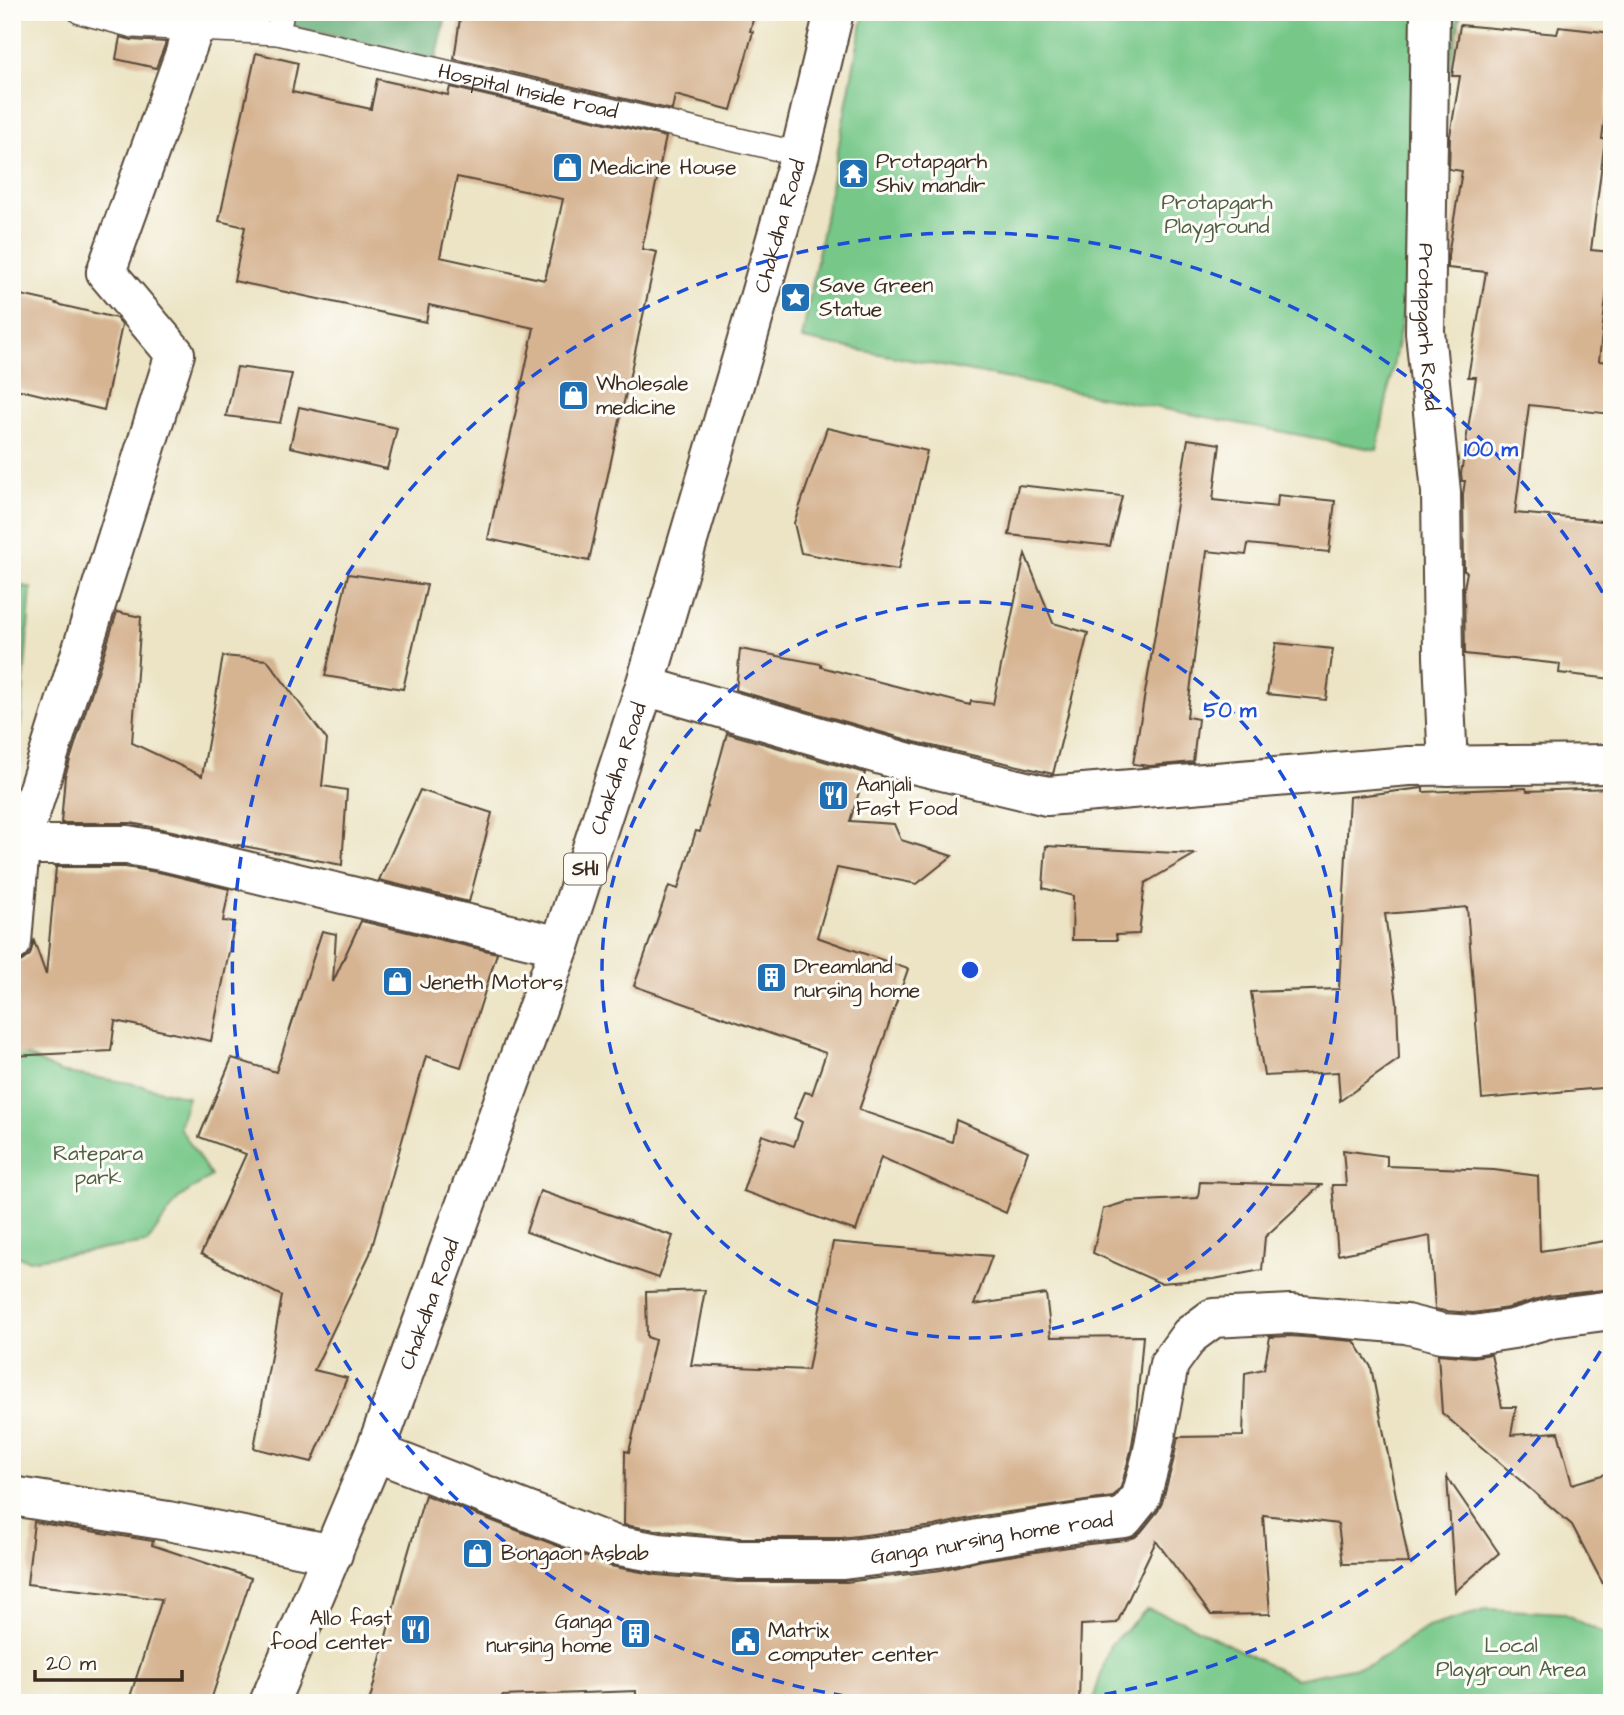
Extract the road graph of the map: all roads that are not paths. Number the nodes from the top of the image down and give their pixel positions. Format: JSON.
{"nodes":[{"id":1,"x":80,"y":12,"type":"edge"},
{"id":2,"x":834,"y":12,"type":"edge"},
{"id":3,"x":1430,"y":12,"type":"edge"},
{"id":4,"x":280,"y":22,"type":"edge"},
{"id":5,"x":194,"y":28,"type":"junction"},
{"id":6,"x":800,"y":153,"type":"junction"},
{"id":7,"x":645,"y":687,"type":"junction"},
{"id":8,"x":1612,"y":764,"type":"edge"},
{"id":9,"x":1448,"y":766,"type":"junction"},
{"id":10,"x":16,"y":845,"type":"edge"},
{"id":11,"x":12,"y":942,"type":"edge"},
{"id":12,"x":560,"y":946,"type":"junction"},
{"id":13,"x":1612,"y":1310,"type":"edge"},
{"id":14,"x":375,"y":1452,"type":"junction"},
{"id":15,"x":12,"y":1496,"type":"edge"},
{"id":16,"x":333,"y":1554,"type":"junction"},
{"id":17,"x":269,"y":1703,"type":"edge"}],
"edges":[{"from":1,"to":5,"type":"lane","name":"Hospital Inside road"},
{"from":2,"to":6,"type":"street","name":"Chakdha Road","number":"SH1"},
{"from":3,"to":9,"type":"street","name":"Protapgarh Road"},
{"from":4,"to":5,"type":"lane","name":"Hospital Inside road"},
{"from":4,"to":6,"type":"lane","name":"Hospital Inside road"},
{"from":5,"to":10,"type":"street"},
{"from":6,"to":7,"type":"street","name":"Chakdha Road","number":"SH1"},
{"from":7,"to":9,"type":"street"},
{"from":7,"to":12,"type":"street","name":"Chakdha Road","number":"SH1"},
{"from":8,"to":9,"type":"street"},
{"from":10,"to":11,"type":"street"},
{"from":10,"to":12,"type":"street"},
{"from":12,"to":14,"type":"street","name":"Chakdha Road","number":"SH1"},
{"from":13,"to":14,"type":"street","name":"Ganga nursing home road"},
{"from":14,"to":16,"type":"street","name":"Chakdha Road","number":"SH1"},
{"from":15,"to":16,"type":"street"},
{"from":16,"to":17,"type":"street","name":"Chakdha Road","number":"SH1"}]}
